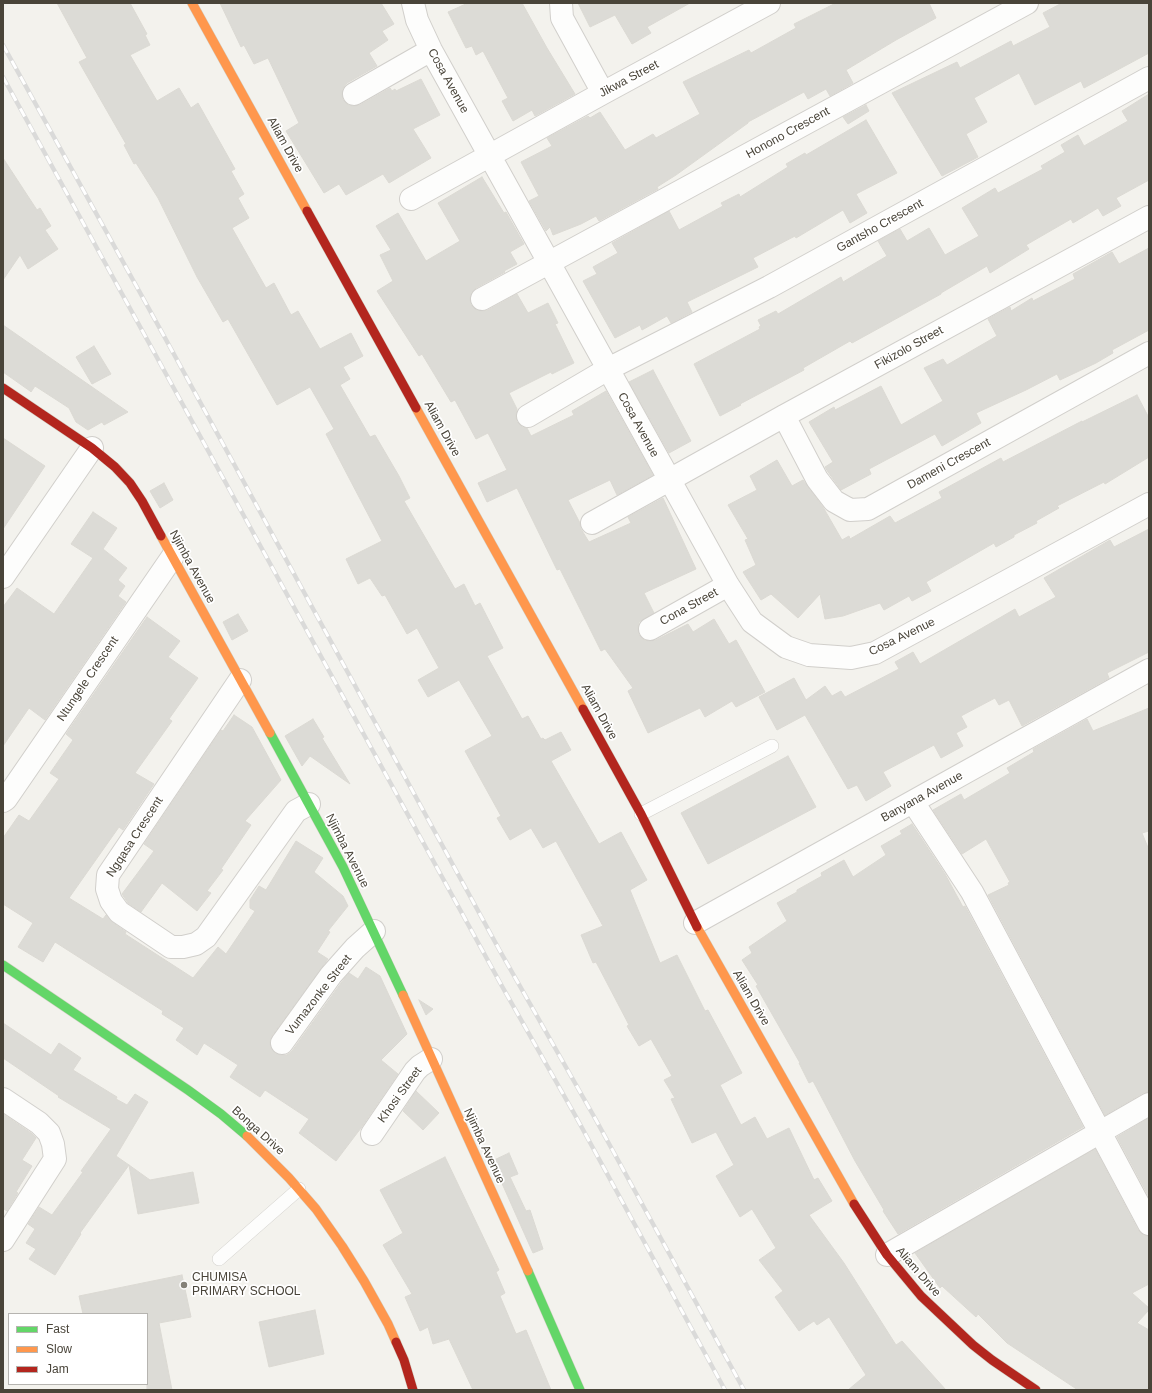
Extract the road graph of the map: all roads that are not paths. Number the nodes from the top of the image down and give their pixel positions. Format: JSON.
{"nodes":[{"id":1,"x":192,"y":3,"type":"edge"},
{"id":2,"x":413,"y":3,"type":"edge"},
{"id":3,"x":561,"y":3,"type":"edge"},
{"id":4,"x":769,"y":3,"type":"edge"},
{"id":5,"x":1027,"y":3,"type":"edge"},
{"id":6,"x":430,"y":50,"type":"junction"},
{"id":7,"x":1149,"y":78,"type":"edge"},
{"id":8,"x":603,"y":93,"type":"junction"},
{"id":9,"x":354,"y":94,"type":"dead end"},
{"id":10,"x":489,"y":156,"type":"junction"},
{"id":11,"x":411,"y":199,"type":"dead end"},
{"id":12,"x":1149,"y":216,"type":"edge"},
{"id":13,"x":549,"y":262,"type":"junction"},
{"id":14,"x":482,"y":299,"type":"dead end"},
{"id":15,"x":1149,"y":353,"type":"edge"},
{"id":16,"x":608,"y":369,"type":"junction"},
{"id":17,"x":3,"y":388,"type":"edge"},
{"id":18,"x":528,"y":416,"type":"dead end"},
{"id":19,"x":784,"y":416,"type":"junction"},
{"id":20,"x":92,"y":448,"type":"junction"},
{"id":21,"x":669,"y":481,"type":"junction"},
{"id":22,"x":1149,"y":504,"type":"edge"},
{"id":23,"x":592,"y":523,"type":"dead end"},
{"id":24,"x":173,"y":556,"type":"junction"},
{"id":25,"x":3,"y":577,"type":"edge"},
{"id":26,"x":728,"y":585,"type":"junction"},
{"id":27,"x":650,"y":629,"type":"dead end"},
{"id":28,"x":1149,"y":670,"type":"edge"},
{"id":29,"x":240,"y":680,"type":"junction"},
{"id":30,"x":772,"y":746,"type":"dead end"},
{"id":31,"x":3,"y":801,"type":"edge"},
{"id":32,"x":913,"y":802,"type":"junction"},
{"id":33,"x":309,"y":804,"type":"junction"},
{"id":34,"x":642,"y":814,"type":"junction"},
{"id":35,"x":695,"y":923,"type":"junction"},
{"id":36,"x":374,"y":931,"type":"junction"},
{"id":37,"x":3,"y":965,"type":"edge"},
{"id":38,"x":282,"y":1043,"type":"dead end"},
{"id":39,"x":431,"y":1059,"type":"junction"},
{"id":40,"x":3,"y":1099,"type":"edge"},
{"id":41,"x":1149,"y":1104,"type":"edge"},
{"id":42,"x":1099,"y":1132,"type":"junction"},
{"id":43,"x":372,"y":1134,"type":"dead end"},
{"id":44,"x":299,"y":1189,"type":"junction"},
{"id":45,"x":1149,"y":1224,"type":"edge"},
{"id":46,"x":3,"y":1240,"type":"edge"},
{"id":47,"x":887,"y":1255,"type":"junction"},
{"id":48,"x":218,"y":1259,"type":"dead end"},
{"id":49,"x":413,"y":1390,"type":"edge"},
{"id":50,"x":580,"y":1390,"type":"edge"},
{"id":51,"x":1036,"y":1390,"type":"edge"}],
"edges":[{"from":1,"to":34,"type":"street","name":"Aliam Drive"},
{"from":2,"to":6,"type":"street","name":"Cosa Avenue"},
{"from":3,"to":8,"type":"street"},
{"from":4,"to":8,"type":"street","name":"Jikwa Street"},
{"from":5,"to":13,"type":"street","name":"Honono Crescent"},
{"from":6,"to":9,"type":"street"},
{"from":6,"to":10,"type":"street","name":"Cosa Avenue"},
{"from":7,"to":16,"type":"street","name":"Gantsho Crescent"},
{"from":8,"to":10,"type":"street","name":"Jikwa Street"},
{"from":10,"to":11,"type":"street"},
{"from":10,"to":13,"type":"street","name":"Cosa Avenue"},
{"from":12,"to":19,"type":"street","name":"Fikizolo Street"},
{"from":13,"to":14,"type":"street"},
{"from":13,"to":16,"type":"street","name":"Cosa Avenue"},
{"from":15,"to":19,"type":"street","name":"Dameni Crescent"},
{"from":16,"to":18,"type":"street"},
{"from":16,"to":21,"type":"street","name":"Cosa Avenue"},
{"from":17,"to":20,"type":"street","name":"Njimba Avenue"},
{"from":19,"to":21,"type":"street","name":"Fikizolo Street"},
{"from":20,"to":24,"type":"street","name":"Njimba Avenue"},
{"from":20,"to":25,"type":"street"},
{"from":21,"to":23,"type":"street"},
{"from":21,"to":26,"type":"street","name":"Cosa Avenue"},
{"from":22,"to":26,"type":"street","name":"Cosa Avenue"},
{"from":24,"to":29,"type":"street","name":"Njimba Avenue"},
{"from":24,"to":31,"type":"street","name":"Ntungele Crescent"},
{"from":26,"to":27,"type":"street","name":"Cona Street"},
{"from":28,"to":32,"type":"street","name":"Banyana Avenue"},
{"from":29,"to":33,"type":"street","name":"Njimba Avenue"},
{"from":29,"to":33,"type":"street","name":"Ngqasa Crescent"},
{"from":30,"to":34,"type":"lane"},
{"from":32,"to":35,"type":"street","name":"Banyana Avenue"},
{"from":32,"to":42,"type":"street"},
{"from":33,"to":36,"type":"street","name":"Njimba Avenue"},
{"from":34,"to":35,"type":"street","name":"Aliam Drive"},
{"from":35,"to":47,"type":"street","name":"Aliam Drive"},
{"from":36,"to":38,"type":"street","name":"Vumazonke Street"},
{"from":36,"to":39,"type":"street","name":"Njimba Avenue"},
{"from":37,"to":44,"type":"street","name":"Bonga Drive"},
{"from":39,"to":43,"type":"street","name":"Khosi Street"},
{"from":39,"to":50,"type":"street","name":"Njimba Avenue"},
{"from":40,"to":46,"type":"street"},
{"from":41,"to":42,"type":"street"},
{"from":42,"to":45,"type":"street"},
{"from":42,"to":47,"type":"street"},
{"from":44,"to":48,"type":"lane"},
{"from":44,"to":49,"type":"street","name":"Bonga Drive"},
{"from":47,"to":51,"type":"street","name":"Aliam Drive"}]}
